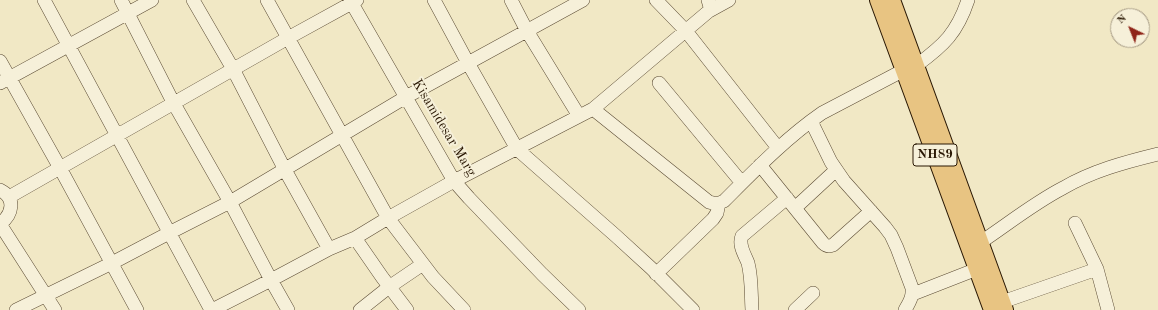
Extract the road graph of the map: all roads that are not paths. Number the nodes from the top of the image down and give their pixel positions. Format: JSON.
{"nodes":[{"id":1,"x":44,"y":0,"type":"edge"},
{"id":2,"x":122,"y":0,"type":"edge"},
{"id":3,"x":152,"y":0,"type":"edge"},
{"id":4,"x":193,"y":0,"type":"edge"},
{"id":5,"x":267,"y":0,"type":"edge"},
{"id":6,"x":434,"y":0,"type":"edge"},
{"id":7,"x":511,"y":0,"type":"edge"},
{"id":8,"x":583,"y":0,"type":"edge"},
{"id":9,"x":656,"y":0,"type":"edge"},
{"id":10,"x":729,"y":0,"type":"edge"},
{"id":11,"x":878,"y":0,"type":"edge"},
{"id":12,"x":892,"y":0,"type":"edge"},
{"id":13,"x":968,"y":0,"type":"edge"},
{"id":14,"x":353,"y":1,"type":"edge"},
{"id":15,"x":708,"y":6,"type":"edge"},
{"id":16,"x":129,"y":12,"type":"junction"},
{"id":17,"x":527,"y":30,"type":"junction"},
{"id":18,"x":686,"y":31,"type":"junction"},
{"id":19,"x":288,"y":38,"type":"junction"},
{"id":20,"x":69,"y":45,"type":"junction"},
{"id":21,"x":0,"y":61,"type":"edge"},
{"id":22,"x":468,"y":64,"type":"junction"},
{"id":23,"x":910,"y":67,"type":"junction"},
{"id":24,"x":232,"y":69,"type":"junction"},
{"id":25,"x":5,"y":81,"type":"edge"},
{"id":26,"x":659,"y":84,"type":"dead end"},
{"id":27,"x":406,"y":97,"type":"junction"},
{"id":28,"x":173,"y":102,"type":"junction"},
{"id":29,"x":593,"y":109,"type":"junction"},
{"id":30,"x":579,"y":116,"type":"junction"},
{"id":31,"x":811,"y":121,"type":"junction"},
{"id":32,"x":117,"y":135,"type":"junction"},
{"id":33,"x":342,"y":135,"type":"junction"},
{"id":34,"x":778,"y":148,"type":"junction"},
{"id":35,"x":517,"y":149,"type":"junction"},
{"id":36,"x":1158,"y":154,"type":"edge"},
{"id":37,"x":760,"y":165,"type":"junction"},
{"id":38,"x":60,"y":168,"type":"junction"},
{"id":39,"x":285,"y":170,"type":"junction"},
{"id":40,"x":836,"y":170,"type":"junction"},
{"id":41,"x":454,"y":181,"type":"junction"},
{"id":42,"x":742,"y":183,"type":"junction"},
{"id":43,"x":4,"y":193,"type":"edge"},
{"id":44,"x":787,"y":198,"type":"junction"},
{"id":45,"x":230,"y":202,"type":"junction"},
{"id":46,"x":719,"y":204,"type":"junction"},
{"id":47,"x":795,"y":208,"type":"junction"},
{"id":48,"x":871,"y":211,"type":"junction"},
{"id":49,"x":388,"y":218,"type":"junction"},
{"id":50,"x":1075,"y":223,"type":"dead end"},
{"id":51,"x":0,"y":224,"type":"edge"},
{"id":52,"x":169,"y":233,"type":"junction"},
{"id":53,"x":355,"y":238,"type":"junction"},
{"id":54,"x":981,"y":242,"type":"junction"},
{"id":55,"x":329,"y":249,"type":"junction"},
{"id":56,"x":112,"y":263,"type":"junction"},
{"id":57,"x":423,"y":264,"type":"junction"},
{"id":58,"x":977,"y":269,"type":"junction"},
{"id":59,"x":1097,"y":269,"type":"junction"},
{"id":60,"x":656,"y":274,"type":"junction"},
{"id":61,"x":271,"y":280,"type":"junction"},
{"id":62,"x":389,"y":287,"type":"junction"},
{"id":63,"x":814,"y":293,"type":"dead end"},
{"id":64,"x":913,"y":294,"type":"junction"},
{"id":65,"x":46,"y":295,"type":"junction"},
{"id":66,"x":1000,"y":307,"type":"edge"},
{"id":67,"x":16,"y":310,"type":"edge"},
{"id":68,"x":55,"y":310,"type":"edge"},
{"id":69,"x":137,"y":310,"type":"edge"},
{"id":70,"x":212,"y":310,"type":"edge"},
{"id":71,"x":288,"y":310,"type":"edge"},
{"id":72,"x":360,"y":310,"type":"edge"},
{"id":73,"x":407,"y":310,"type":"edge"},
{"id":74,"x":464,"y":310,"type":"edge"},
{"id":75,"x":579,"y":310,"type":"edge"},
{"id":76,"x":693,"y":310,"type":"edge"},
{"id":77,"x":753,"y":310,"type":"edge"},
{"id":78,"x":757,"y":310,"type":"edge"},
{"id":79,"x":795,"y":310,"type":"edge"},
{"id":80,"x":905,"y":310,"type":"edge"},
{"id":81,"x":1108,"y":310,"type":"edge"}],
"edges":[{"from":1,"to":20,"type":"street"},
{"from":2,"to":16,"type":"street"},
{"from":3,"to":16,"type":"street"},
{"from":4,"to":24,"type":"street"},
{"from":5,"to":19,"type":"street"},
{"from":6,"to":22,"type":"street"},
{"from":7,"to":17,"type":"street"},
{"from":8,"to":17,"type":"street"},
{"from":9,"to":18,"type":"street"},
{"from":10,"to":15,"type":"street"},
{"from":11,"to":23,"type":"main road","number":"NH89"},
{"from":12,"to":23,"type":"main road","number":"NH89"},
{"from":13,"to":23,"type":"street"},
{"from":14,"to":19,"type":"street"},
{"from":14,"to":27,"type":"street","name":"Kisamidesar Marg"},
{"from":15,"to":18,"type":"street"},
{"from":16,"to":20,"type":"street"},
{"from":16,"to":28,"type":"street"},
{"from":17,"to":22,"type":"street"},
{"from":17,"to":30,"type":"street"},
{"from":18,"to":29,"type":"street"},
{"from":18,"to":34,"type":"street"},
{"from":19,"to":24,"type":"street"},
{"from":19,"to":33,"type":"street"},
{"from":20,"to":25,"type":"street"},
{"from":20,"to":32,"type":"street"},
{"from":21,"to":25,"type":"street"},
{"from":22,"to":27,"type":"street"},
{"from":22,"to":35,"type":"street"},
{"from":23,"to":31,"type":"street"},
{"from":23,"to":54,"type":"main road","number":"NH89"},
{"from":23,"to":58,"type":"main road","number":"NH89"},
{"from":24,"to":28,"type":"street"},
{"from":24,"to":39,"type":"street"},
{"from":25,"to":38,"type":"street"},
{"from":26,"to":42,"type":"street"},
{"from":27,"to":33,"type":"street"},
{"from":27,"to":41,"type":"street","name":"Kisamidesar Marg"},
{"from":28,"to":32,"type":"street"},
{"from":28,"to":45,"type":"street"},
{"from":29,"to":30,"type":"street"},
{"from":29,"to":46,"type":"street"},
{"from":30,"to":35,"type":"street"},
{"from":31,"to":34,"type":"street"},
{"from":31,"to":40,"type":"street"},
{"from":32,"to":38,"type":"street"},
{"from":32,"to":52,"type":"street"},
{"from":33,"to":39,"type":"street"},
{"from":33,"to":49,"type":"street"},
{"from":34,"to":37,"type":"street"},
{"from":35,"to":41,"type":"street"},
{"from":35,"to":60,"type":"street"},
{"from":36,"to":54,"type":"street"},
{"from":37,"to":42,"type":"street"},
{"from":37,"to":44,"type":"street"},
{"from":38,"to":43,"type":"street"},
{"from":38,"to":56,"type":"street"},
{"from":39,"to":45,"type":"street"},
{"from":39,"to":55,"type":"street"},
{"from":40,"to":47,"type":"street"},
{"from":40,"to":48,"type":"street"},
{"from":41,"to":49,"type":"street"},
{"from":41,"to":75,"type":"street","name":"Kisamidesar Marg"},
{"from":42,"to":46,"type":"street"},
{"from":43,"to":51,"type":"street"},
{"from":44,"to":47,"type":"street"},
{"from":44,"to":77,"type":"street"},
{"from":45,"to":52,"type":"street"},
{"from":45,"to":61,"type":"street"},
{"from":46,"to":60,"type":"street"},
{"from":47,"to":48,"type":"street"},
{"from":48,"to":64,"type":"street"},
{"from":49,"to":53,"type":"street"},
{"from":49,"to":57,"type":"street"},
{"from":50,"to":59,"type":"street"},
{"from":51,"to":65,"type":"street"},
{"from":52,"to":56,"type":"street"},
{"from":52,"to":70,"type":"street"},
{"from":53,"to":55,"type":"street"},
{"from":53,"to":62,"type":"street"},
{"from":54,"to":66,"type":"main road","number":"NH89"},
{"from":55,"to":61,"type":"street"},
{"from":56,"to":65,"type":"street"},
{"from":56,"to":69,"type":"street"},
{"from":57,"to":62,"type":"street"},
{"from":57,"to":74,"type":"street"},
{"from":58,"to":64,"type":"street"},
{"from":58,"to":66,"type":"main road","number":"NH89"},
{"from":59,"to":66,"type":"street"},
{"from":59,"to":81,"type":"street"},
{"from":60,"to":76,"type":"street"},
{"from":61,"to":70,"type":"street"},
{"from":61,"to":71,"type":"street"},
{"from":62,"to":72,"type":"street"},
{"from":62,"to":73,"type":"street"},
{"from":63,"to":79,"type":"street"},
{"from":64,"to":80,"type":"street"},
{"from":65,"to":67,"type":"street"},
{"from":65,"to":68,"type":"street"},
{"from":77,"to":78,"type":"street"}]}
